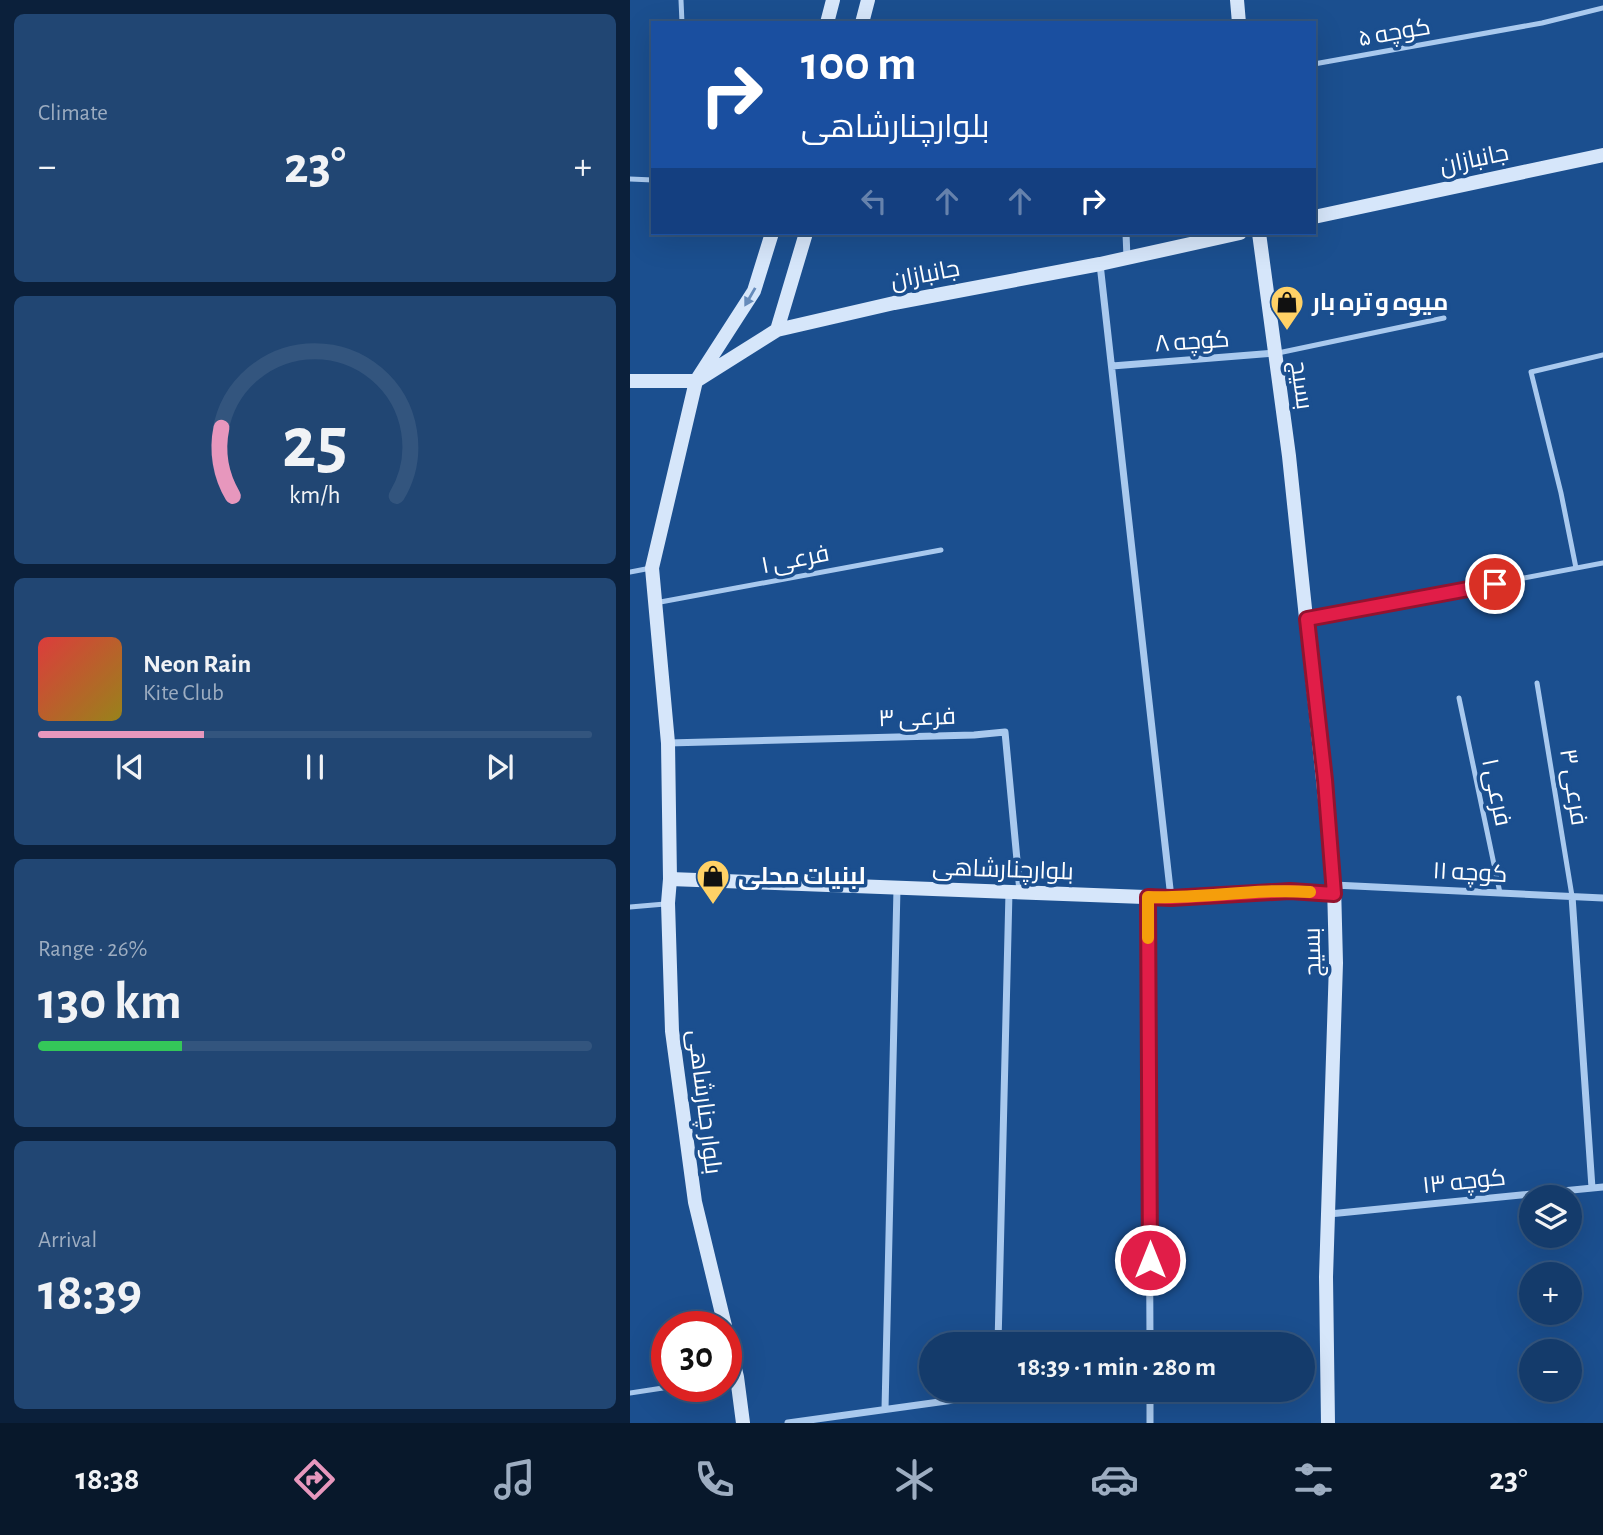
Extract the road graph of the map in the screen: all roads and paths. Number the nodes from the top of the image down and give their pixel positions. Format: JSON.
{"nodes":[{"id":1,"x":681,"y":0,"type":"edge"},
{"id":2,"x":833,"y":0,"type":"edge"},
{"id":3,"x":868,"y":0,"type":"edge"},
{"id":4,"x":1237,"y":0,"type":"edge"},
{"id":5,"x":1603,"y":8,"type":"edge"},
{"id":6,"x":682,"y":21,"type":"edge"},
{"id":7,"x":828,"y":21,"type":"edge"},
{"id":8,"x":863,"y":21,"type":"edge"},
{"id":9,"x":1239,"y":21,"type":"edge"},
{"id":10,"x":1316,"y":64,"type":"edge"},
{"id":11,"x":1603,"y":155,"type":"edge"},
{"id":12,"x":630,"y":179,"type":"edge"},
{"id":13,"x":651,"y":180,"type":"edge"},
{"id":14,"x":1316,"y":217,"type":"edge"},
{"id":15,"x":771,"y":235,"type":"edge"},
{"id":16,"x":805,"y":235,"type":"edge"},
{"id":17,"x":1126,"y":235,"type":"edge"},
{"id":18,"x":1231,"y":235,"type":"edge"},
{"id":19,"x":1259,"y":235,"type":"edge"},
{"id":20,"x":1127,"y":258,"type":"junction"},
{"id":21,"x":1100,"y":264,"type":"junction"},
{"id":22,"x":1444,"y":318,"type":"dead end"},
{"id":23,"x":777,"y":331,"type":"junction"},
{"id":24,"x":1275,"y":353,"type":"junction"},
{"id":25,"x":1603,"y":355,"type":"edge"},
{"id":26,"x":1111,"y":366,"type":"junction"},
{"id":27,"x":630,"y":381,"type":"edge"},
{"id":28,"x":696,"y":381,"type":"junction"},
{"id":29,"x":941,"y":550,"type":"dead end"},
{"id":30,"x":1603,"y":563,"type":"edge"},
{"id":31,"x":652,"y":568,"type":"junction"},
{"id":32,"x":1576,"y":568,"type":"junction"},
{"id":33,"x":630,"y":572,"type":"edge"},
{"id":34,"x":655,"y":603,"type":"junction"},
{"id":35,"x":1307,"y":619,"type":"junction"},
{"id":36,"x":1537,"y":683,"type":"dead end"},
{"id":37,"x":1459,"y":698,"type":"dead end"},
{"id":38,"x":668,"y":743,"type":"junction"},
{"id":39,"x":670,"y":879,"type":"junction"},
{"id":40,"x":897,"y":888,"type":"junction"},
{"id":41,"x":1334,"y":890,"type":"junction"},
{"id":42,"x":1014,"y":892,"type":"junction"},
{"id":43,"x":1500,"y":893,"type":"junction"},
{"id":44,"x":1572,"y":896,"type":"junction"},
{"id":45,"x":1148,"y":897,"type":"junction"},
{"id":46,"x":1171,"y":898,"type":"junction"},
{"id":47,"x":1603,"y":898,"type":"edge"},
{"id":48,"x":668,"y":903,"type":"junction"},
{"id":49,"x":630,"y":907,"type":"edge"},
{"id":50,"x":1603,"y":1187,"type":"edge"},
{"id":51,"x":1592,"y":1188,"type":"junction"},
{"id":52,"x":1328,"y":1214,"type":"junction"},
{"id":53,"x":721,"y":1311,"type":"edge"},
{"id":54,"x":998,"y":1332,"type":"edge"},
{"id":55,"x":1150,"y":1332,"type":"edge"},
{"id":56,"x":651,"y":1390,"type":"edge"},
{"id":57,"x":630,"y":1393,"type":"edge"},
{"id":58,"x":738,"y":1402,"type":"edge"},
{"id":59,"x":937,"y":1402,"type":"edge"},
{"id":60,"x":1150,"y":1402,"type":"edge"},
{"id":61,"x":885,"y":1409,"type":"junction"},
{"id":62,"x":743,"y":1423,"type":"edge"},
{"id":63,"x":788,"y":1423,"type":"edge"},
{"id":64,"x":1150,"y":1423,"type":"edge"},
{"id":65,"x":1328,"y":1423,"type":"edge"}],
"edges":[{"from":1,"to":6,"type":"lane"},
{"from":2,"to":7,"type":"street"},
{"from":3,"to":8,"type":"street"},
{"from":4,"to":9,"type":"street"},
{"from":5,"to":10,"type":"lane","name":"کوچه ۵"},
{"from":11,"to":14,"type":"street","name":"جانبازان"},
{"from":12,"to":13,"type":"lane"},
{"from":15,"to":28,"type":"street","name":"بلوار چنارشاهی","one_way":true},
{"from":16,"to":23,"type":"street"},
{"from":17,"to":20,"type":"street"},
{"from":18,"to":20,"type":"street","name":"جانبازان"},
{"from":19,"to":24,"type":"street","name":"بسیج"},
{"from":20,"to":21,"type":"street","name":"جانبازان"},
{"from":21,"to":23,"type":"street","name":"جانبازان"},
{"from":21,"to":26,"type":"street"},
{"from":22,"to":24,"type":"lane"},
{"from":23,"to":28,"type":"street","name":"جانبازان"},
{"from":24,"to":26,"type":"street","name":"کوچه ۸"},
{"from":24,"to":35,"type":"street","name":"بسیج"},
{"from":25,"to":32,"type":"lane"},
{"from":26,"to":46,"type":"street"},
{"from":27,"to":28,"type":"street"},
{"from":28,"to":31,"type":"street","name":"بلوار چنارشاهی"},
{"from":29,"to":34,"type":"lane","name":"فرعی ۱"},
{"from":30,"to":32,"type":"lane"},
{"from":31,"to":33,"type":"lane"},
{"from":31,"to":34,"type":"street","name":"بلوار چنارشاهی"},
{"from":32,"to":35,"type":"lane"},
{"from":34,"to":38,"type":"street","name":"بلوار چنارشاهی"},
{"from":35,"to":41,"type":"street","name":"بسیج"},
{"from":36,"to":44,"type":"lane","name":"فرعی ۳"},
{"from":37,"to":43,"type":"lane","name":"فرعی ۱"},
{"from":38,"to":39,"type":"street","name":"بلوار چنارشاهی"},
{"from":38,"to":42,"type":"street","name":"فرعی ۳"},
{"from":39,"to":40,"type":"street","name":"بلوارچنارشاهی"},
{"from":39,"to":48,"type":"street","name":"بلوار چنارشاهی"},
{"from":40,"to":42,"type":"street","name":"بلوارچنارشاهی"},
{"from":40,"to":61,"type":"street"},
{"from":41,"to":43,"type":"street","name":"کوچه ۱۱"},
{"from":41,"to":46,"type":"street","name":"بلوارچنارشاهی"},
{"from":41,"to":52,"type":"street","name":"بسیج"},
{"from":42,"to":45,"type":"street","name":"بلوارچنارشاهی"},
{"from":42,"to":54,"type":"street"},
{"from":43,"to":44,"type":"street","name":"کوچه ۱۱"},
{"from":44,"to":47,"type":"street","name":"کوچه ۱۱"},
{"from":44,"to":51,"type":"street"},
{"from":45,"to":46,"type":"street","name":"بلوارچنارشاهی"},
{"from":45,"to":55,"type":"street"},
{"from":48,"to":49,"type":"lane"},
{"from":48,"to":53,"type":"street","name":"بلوار چنارشاهی"},
{"from":50,"to":51,"type":"street","name":"کوچه ۱۳"},
{"from":51,"to":52,"type":"street","name":"کوچه ۱۳"},
{"from":52,"to":65,"type":"street","name":"بسیج"},
{"from":56,"to":57,"type":"lane"},
{"from":58,"to":62,"type":"street"},
{"from":59,"to":61,"type":"street"},
{"from":60,"to":64,"type":"street"},
{"from":61,"to":63,"type":"street"}]}
